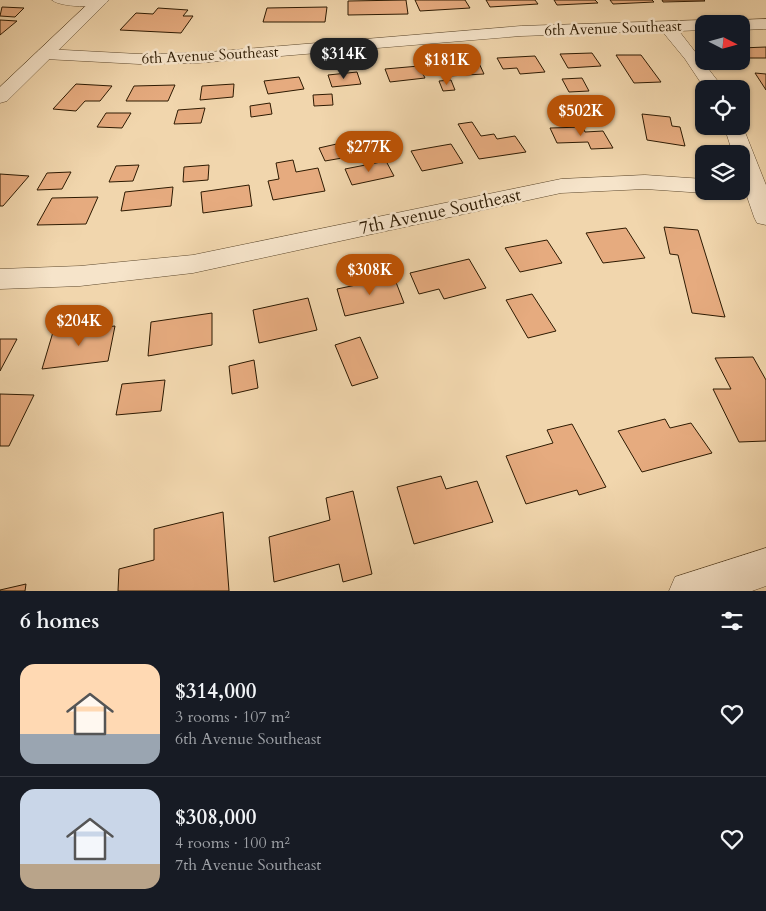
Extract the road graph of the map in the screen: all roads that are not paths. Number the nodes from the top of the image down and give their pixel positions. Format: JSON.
{"nodes":[{"id":1,"x":60,"y":0,"type":"edge"},
{"id":2,"x":100,"y":1,"type":"edge"},
{"id":3,"x":766,"y":24,"type":"edge"},
{"id":4,"x":695,"y":25,"type":"edge"},
{"id":5,"x":750,"y":25,"type":"edge"},
{"id":6,"x":666,"y":26,"type":"junction"},
{"id":7,"x":45,"y":54,"type":"junction"},
{"id":8,"x":709,"y":80,"type":"edge"},
{"id":9,"x":0,"y":97,"type":"edge"},
{"id":10,"x":695,"y":186,"type":"edge"},
{"id":11,"x":750,"y":193,"type":"edge"},
{"id":12,"x":766,"y":217,"type":"edge"},
{"id":13,"x":0,"y":279,"type":"edge"},
{"id":14,"x":766,"y":567,"type":"edge"},
{"id":15,"x":689,"y":591,"type":"edge"}],
"edges":[{"from":1,"to":2,"type":"street"},
{"from":2,"to":7,"type":"street"},
{"from":3,"to":5,"type":"street"},
{"from":4,"to":6,"type":"street","name":"6th Avenue Southeast"},
{"from":6,"to":7,"type":"street","name":"6th Avenue Southeast"},
{"from":6,"to":8,"type":"street"},
{"from":7,"to":9,"type":"street"},
{"from":10,"to":13,"type":"street","name":"7th Avenue Southeast"},
{"from":11,"to":12,"type":"street"},
{"from":14,"to":15,"type":"street"}]}
